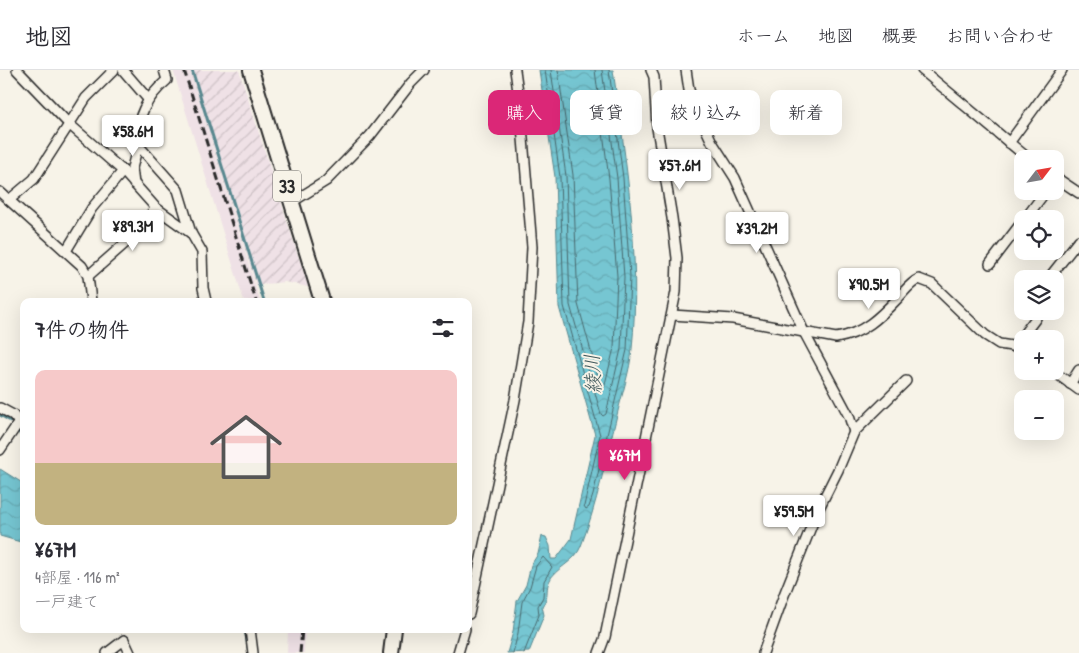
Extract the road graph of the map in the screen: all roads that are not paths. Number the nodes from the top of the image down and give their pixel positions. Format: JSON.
{"nodes":[{"id":1,"x":17,"y":70,"type":"edge"},
{"id":2,"x":114,"y":70,"type":"edge"},
{"id":3,"x":123,"y":70,"type":"edge"},
{"id":4,"x":164,"y":70,"type":"edge"},
{"id":5,"x":251,"y":70,"type":"edge"},
{"id":6,"x":424,"y":70,"type":"edge"},
{"id":7,"x":515,"y":70,"type":"edge"},
{"id":8,"x":686,"y":70,"type":"edge"},
{"id":9,"x":922,"y":70,"type":"edge"},
{"id":10,"x":1062,"y":70,"type":"edge"},
{"id":11,"x":653,"y":72,"type":"edge"},
{"id":12,"x":148,"y":100,"type":"junction"},
{"id":13,"x":69,"y":124,"type":"junction"},
{"id":14,"x":1009,"y":143,"type":"junction"},
{"id":15,"x":138,"y":145,"type":"junction"},
{"id":16,"x":1018,"y":150,"type":"edge"},
{"id":17,"x":123,"y":171,"type":"junction"},
{"id":18,"x":1064,"y":183,"type":"edge"},
{"id":19,"x":134,"y":184,"type":"junction"},
{"id":20,"x":0,"y":192,"type":"edge"},
{"id":21,"x":1079,"y":193,"type":"edge"},
{"id":22,"x":9,"y":200,"type":"junction"},
{"id":23,"x":292,"y":202,"type":"junction"},
{"id":24,"x":156,"y":208,"type":"junction"},
{"id":25,"x":1014,"y":232,"type":"edge"},
{"id":26,"x":191,"y":233,"type":"junction"},
{"id":27,"x":1079,"y":240,"type":"edge"},
{"id":28,"x":66,"y":251,"type":"junction"},
{"id":29,"x":990,"y":264,"type":"dead end"},
{"id":30,"x":1055,"y":270,"type":"edge"},
{"id":31,"x":88,"y":276,"type":"junction"},
{"id":32,"x":91,"y":298,"type":"edge"},
{"id":33,"x":205,"y":298,"type":"edge"},
{"id":34,"x":321,"y":298,"type":"edge"},
{"id":35,"x":672,"y":315,"type":"junction"},
{"id":36,"x":804,"y":332,"type":"junction"},
{"id":37,"x":1014,"y":347,"type":"edge"},
{"id":38,"x":1079,"y":370,"type":"edge"},
{"id":39,"x":1064,"y":379,"type":"edge"},
{"id":40,"x":906,"y":381,"type":"dead end"},
{"id":41,"x":1070,"y":384,"type":"junction"},
{"id":42,"x":1079,"y":390,"type":"edge"},
{"id":43,"x":0,"y":408,"type":"edge"},
{"id":44,"x":18,"y":425,"type":"edge"},
{"id":45,"x":854,"y":432,"type":"junction"},
{"id":46,"x":0,"y":450,"type":"edge"},
{"id":47,"x":472,"y":600,"type":"edge"},
{"id":48,"x":250,"y":633,"type":"edge"},
{"id":49,"x":394,"y":633,"type":"edge"},
{"id":50,"x":465,"y":633,"type":"edge"},
{"id":51,"x":107,"y":653,"type":"edge"},
{"id":52,"x":130,"y":653,"type":"edge"},
{"id":53,"x":253,"y":653,"type":"edge"},
{"id":54,"x":391,"y":653,"type":"edge"},
{"id":55,"x":458,"y":653,"type":"edge"},
{"id":56,"x":599,"y":653,"type":"edge"},
{"id":57,"x":763,"y":653,"type":"edge"}],
"edges":[{"from":1,"to":13,"type":"street"},
{"from":2,"to":13,"type":"street"},
{"from":3,"to":12,"type":"street"},
{"from":4,"to":12,"type":"street"},
{"from":5,"to":23,"type":"main road","number":"33"},
{"from":6,"to":23,"type":"street"},
{"from":7,"to":47,"type":"street"},
{"from":8,"to":36,"type":"street"},
{"from":9,"to":14,"type":"street"},
{"from":10,"to":14,"type":"street"},
{"from":11,"to":35,"type":"street"},
{"from":12,"to":15,"type":"street"},
{"from":13,"to":17,"type":"street"},
{"from":13,"to":22,"type":"street"},
{"from":14,"to":16,"type":"street"},
{"from":15,"to":19,"type":"street"},
{"from":15,"to":26,"type":"street"},
{"from":17,"to":19,"type":"street"},
{"from":17,"to":28,"type":"street"},
{"from":18,"to":21,"type":"street"},
{"from":19,"to":24,"type":"street"},
{"from":20,"to":22,"type":"street"},
{"from":22,"to":28,"type":"street"},
{"from":23,"to":34,"type":"main road","number":"33"},
{"from":24,"to":26,"type":"street"},
{"from":24,"to":31,"type":"street"},
{"from":25,"to":29,"type":"street"},
{"from":26,"to":33,"type":"street"},
{"from":27,"to":30,"type":"street"},
{"from":28,"to":31,"type":"street"},
{"from":31,"to":32,"type":"street"},
{"from":35,"to":36,"type":"street"},
{"from":35,"to":56,"type":"street"},
{"from":36,"to":37,"type":"street"},
{"from":36,"to":45,"type":"street"},
{"from":38,"to":41,"type":"street"},
{"from":39,"to":41,"type":"street"},
{"from":40,"to":45,"type":"street"},
{"from":41,"to":42,"type":"street"},
{"from":43,"to":44,"type":"street"},
{"from":44,"to":46,"type":"street"},
{"from":45,"to":57,"type":"street"},
{"from":48,"to":53,"type":"street"},
{"from":49,"to":54,"type":"main road"},
{"from":50,"to":55,"type":"street"},
{"from":51,"to":52,"type":"street"}]}
